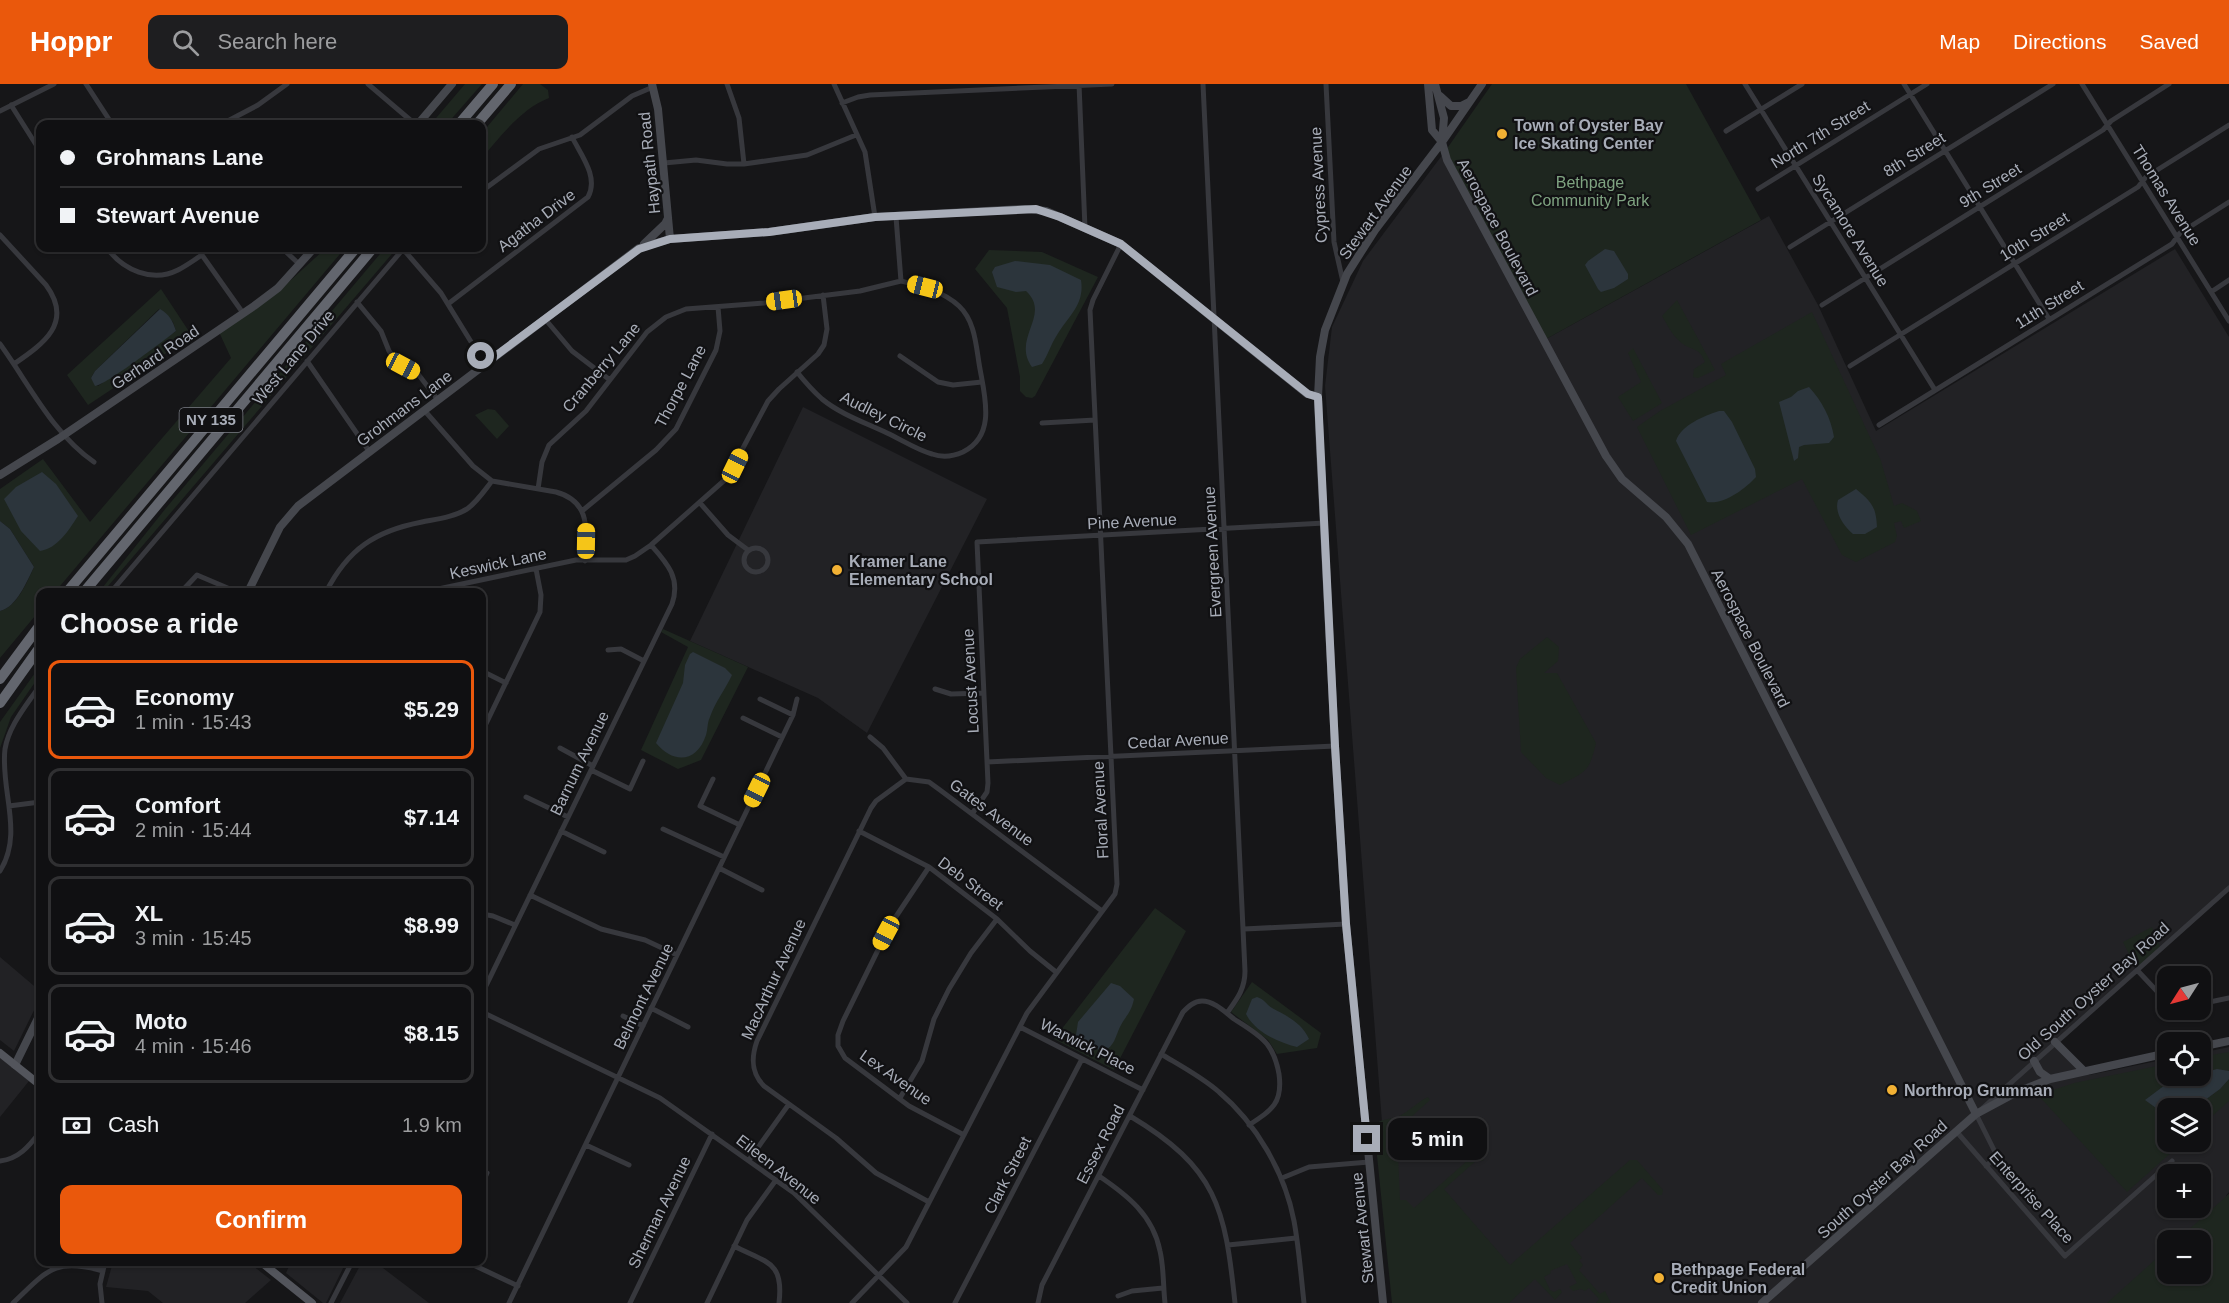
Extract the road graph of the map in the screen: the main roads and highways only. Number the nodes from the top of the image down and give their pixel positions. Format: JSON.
{"nodes":[{"id":1,"x":493,"y":84,"type":"edge"},
{"id":2,"x":511,"y":84,"type":"edge"},
{"id":3,"x":462,"y":120,"type":"edge"},
{"id":4,"x":480,"y":120,"type":"edge"},
{"id":5,"x":353,"y":252,"type":"edge"},
{"id":6,"x":371,"y":252,"type":"edge"},
{"id":7,"x":69,"y":588,"type":"edge"},
{"id":8,"x":87,"y":588,"type":"edge"},
{"id":9,"x":36,"y":630,"type":"edge"},
{"id":10,"x":36,"y":653,"type":"edge"},
{"id":11,"x":22,"y":672,"type":"junction"},
{"id":12,"x":0,"y":678,"type":"edge"},
{"id":13,"x":0,"y":703,"type":"edge"},
{"id":14,"x":0,"y":709,"type":"edge"},
{"id":15,"x":0,"y":1053,"type":"edge"},
{"id":16,"x":36,"y":1082,"type":"edge"},
{"id":17,"x":266,"y":1266,"type":"edge"},
{"id":18,"x":312,"y":1303,"type":"edge"}],
"edges":[{"from":1,"to":3,"type":"highway"},
{"from":2,"to":4,"type":"highway"},
{"from":5,"to":7,"type":"highway","number":"NY 135"},
{"from":6,"to":8,"type":"highway","number":"NY 135"},
{"from":9,"to":12,"type":"highway"},
{"from":10,"to":11,"type":"highway"},
{"from":11,"to":13,"type":"highway"},
{"from":11,"to":14,"type":"highway"},
{"from":15,"to":16,"type":"main road"},
{"from":17,"to":18,"type":"main road"}]}
